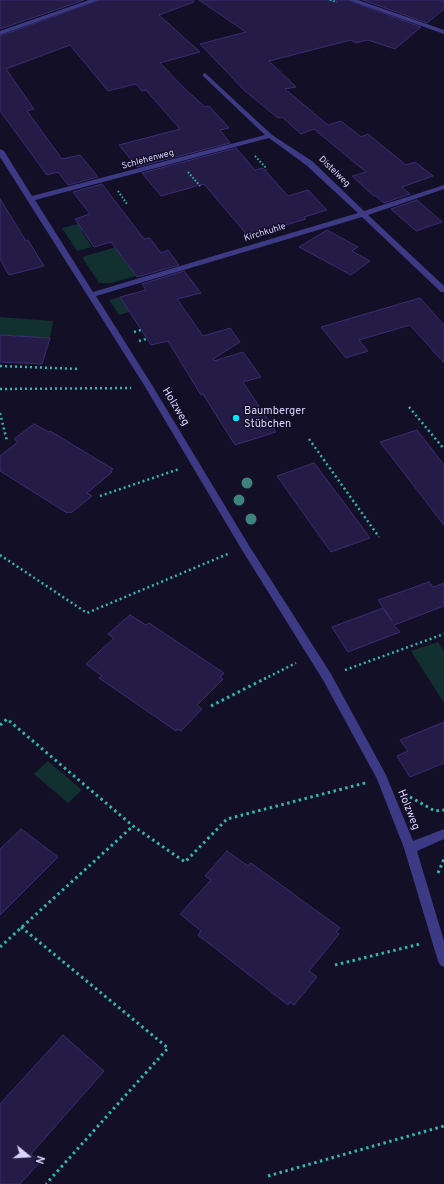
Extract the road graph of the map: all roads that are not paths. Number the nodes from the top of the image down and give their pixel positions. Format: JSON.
{"nodes":[{"id":1,"x":95,"y":0,"type":"edge"},
{"id":2,"x":352,"y":0,"type":"edge"},
{"id":3,"x":444,"y":32,"type":"edge"},
{"id":4,"x":0,"y":33,"type":"edge"},
{"id":5,"x":205,"y":75,"type":"dead end"},
{"id":6,"x":270,"y":136,"type":"junction"},
{"id":7,"x":0,"y":151,"type":"edge"},
{"id":8,"x":444,"y":187,"type":"edge"},
{"id":9,"x":29,"y":199,"type":"junction"},
{"id":10,"x":363,"y":214,"type":"junction"},
{"id":11,"x":444,"y":290,"type":"edge"},
{"id":12,"x":92,"y":295,"type":"junction"},
{"id":13,"x":444,"y":834,"type":"edge"},
{"id":14,"x":410,"y":848,"type":"junction"},
{"id":15,"x":444,"y":962,"type":"edge"}],
"edges":[{"from":1,"to":4,"type":"street"},
{"from":2,"to":3,"type":"street"},
{"from":5,"to":6,"type":"street","name":"Distelweg"},
{"from":6,"to":9,"type":"street","name":"Schlehenweg"},
{"from":6,"to":10,"type":"street","name":"Distelweg"},
{"from":7,"to":9,"type":"street","name":"Holzweg"},
{"from":8,"to":10,"type":"street","name":"Kirchkuhle"},
{"from":9,"to":12,"type":"street","name":"Holzweg"},
{"from":10,"to":11,"type":"street","name":"Distelweg"},
{"from":10,"to":12,"type":"street","name":"Kirchkuhle"},
{"from":12,"to":14,"type":"street","name":"Holzweg"},
{"from":13,"to":14,"type":"street"},
{"from":14,"to":15,"type":"street","name":"Holzweg"}]}
